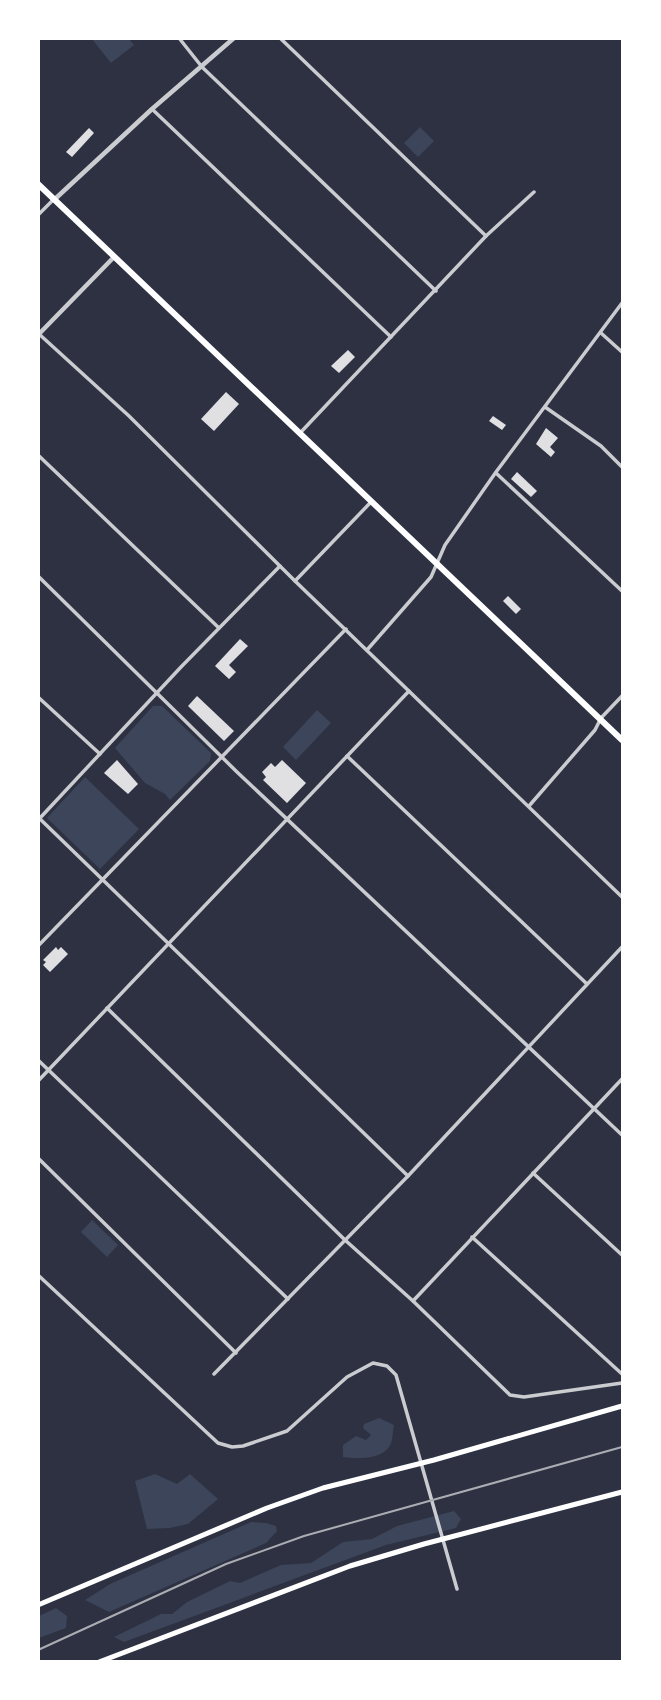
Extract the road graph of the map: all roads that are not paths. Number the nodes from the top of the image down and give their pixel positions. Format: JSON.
{"nodes":[{"id":1,"x":179,"y":38,"type":"edge"},
{"id":2,"x":234,"y":38,"type":"edge"},
{"id":3,"x":280,"y":38,"type":"edge"},
{"id":4,"x":202,"y":67,"type":"junction"},
{"id":5,"x":152,"y":109,"type":"junction"},
{"id":6,"x":38,"y":184,"type":"edge"},
{"id":7,"x":534,"y":192,"type":"dead end"},
{"id":8,"x":55,"y":199,"type":"junction"},
{"id":9,"x":38,"y":215,"type":"edge"},
{"id":10,"x":486,"y":236,"type":"junction"},
{"id":11,"x":115,"y":256,"type":"junction"},
{"id":12,"x":436,"y":291,"type":"junction"},
{"id":13,"x":622,"y":303,"type":"edge"},
{"id":14,"x":601,"y":333,"type":"junction"},
{"id":15,"x":39,"y":335,"type":"edge"},
{"id":16,"x":391,"y":338,"type":"junction"},
{"id":17,"x":622,"y":352,"type":"edge"},
{"id":18,"x":545,"y":407,"type":"junction"},
{"id":19,"x":301,"y":432,"type":"junction"},
{"id":20,"x":38,"y":455,"type":"edge"},
{"id":21,"x":622,"y":467,"type":"edge"},
{"id":22,"x":496,"y":472,"type":"junction"},
{"id":23,"x":373,"y":500,"type":"junction"},
{"id":24,"x":437,"y":562,"type":"junction"},
{"id":25,"x":279,"y":566,"type":"junction"},
{"id":26,"x":38,"y":576,"type":"edge"},
{"id":27,"x":295,"y":581,"type":"junction"},
{"id":28,"x":622,"y":591,"type":"edge"},
{"id":29,"x":219,"y":628,"type":"junction"},
{"id":30,"x":346,"y":629,"type":"junction"},
{"id":31,"x":367,"y":650,"type":"junction"},
{"id":32,"x":409,"y":691,"type":"junction"},
{"id":33,"x":158,"y":693,"type":"junction"},
{"id":34,"x":622,"y":696,"type":"edge"},
{"id":35,"x":38,"y":697,"type":"edge"},
{"id":36,"x":601,"y":718,"type":"junction"},
{"id":37,"x":622,"y":740,"type":"edge"},
{"id":38,"x":100,"y":754,"type":"junction"},
{"id":39,"x":347,"y":756,"type":"junction"},
{"id":40,"x":222,"y":757,"type":"junction"},
{"id":41,"x":529,"y":806,"type":"junction"},
{"id":42,"x":39,"y":818,"type":"edge"},
{"id":43,"x":287,"y":819,"type":"junction"},
{"id":44,"x":103,"y":879,"type":"junction"},
{"id":45,"x":622,"y":897,"type":"edge"},
{"id":46,"x":169,"y":943,"type":"junction"},
{"id":47,"x":38,"y":946,"type":"edge"},
{"id":48,"x":622,"y":947,"type":"edge"},
{"id":49,"x":587,"y":984,"type":"junction"},
{"id":50,"x":107,"y":1008,"type":"junction"},
{"id":51,"x":528,"y":1048,"type":"junction"},
{"id":52,"x":38,"y":1060,"type":"edge"},
{"id":53,"x":49,"y":1070,"type":"junction"},
{"id":54,"x":622,"y":1079,"type":"edge"},
{"id":55,"x":38,"y":1081,"type":"edge"},
{"id":56,"x":594,"y":1109,"type":"junction"},
{"id":57,"x":622,"y":1135,"type":"edge"},
{"id":58,"x":38,"y":1158,"type":"edge"},
{"id":59,"x":533,"y":1173,"type":"junction"},
{"id":60,"x":408,"y":1176,"type":"junction"},
{"id":61,"x":472,"y":1237,"type":"junction"},
{"id":62,"x":345,"y":1240,"type":"junction"},
{"id":63,"x":622,"y":1255,"type":"edge"},
{"id":64,"x":38,"y":1275,"type":"edge"},
{"id":65,"x":288,"y":1300,"type":"junction"},
{"id":66,"x":413,"y":1301,"type":"junction"},
{"id":67,"x":236,"y":1353,"type":"junction"},
{"id":68,"x":214,"y":1374,"type":"dead end"},
{"id":69,"x":622,"y":1374,"type":"edge"},
{"id":70,"x":622,"y":1383,"type":"edge"},
{"id":71,"x":622,"y":1406,"type":"edge"},
{"id":72,"x":622,"y":1492,"type":"edge"},
{"id":73,"x":457,"y":1588,"type":"dead end"},
{"id":74,"x":38,"y":1605,"type":"edge"},
{"id":75,"x":99,"y":1661,"type":"edge"}],
"edges":[{"from":1,"to":4,"type":"street"},
{"from":2,"to":4,"type":"street"},
{"from":3,"to":10,"type":"street"},
{"from":4,"to":5,"type":"street"},
{"from":4,"to":12,"type":"street"},
{"from":5,"to":8,"type":"street"},
{"from":5,"to":16,"type":"street"},
{"from":6,"to":8,"type":"main road"},
{"from":7,"to":10,"type":"street"},
{"from":8,"to":9,"type":"street"},
{"from":8,"to":11,"type":"main road"},
{"from":10,"to":12,"type":"street"},
{"from":11,"to":15,"type":"street"},
{"from":11,"to":19,"type":"main road"},
{"from":12,"to":16,"type":"street"},
{"from":13,"to":14,"type":"street"},
{"from":14,"to":17,"type":"street"},
{"from":14,"to":18,"type":"street"},
{"from":15,"to":25,"type":"street"},
{"from":16,"to":19,"type":"street"},
{"from":18,"to":21,"type":"street"},
{"from":18,"to":22,"type":"street"},
{"from":19,"to":23,"type":"main road"},
{"from":20,"to":29,"type":"street"},
{"from":22,"to":24,"type":"street"},
{"from":22,"to":28,"type":"street"},
{"from":23,"to":24,"type":"main road"},
{"from":23,"to":27,"type":"street"},
{"from":24,"to":31,"type":"street"},
{"from":24,"to":36,"type":"main road"},
{"from":25,"to":27,"type":"street"},
{"from":25,"to":29,"type":"street"},
{"from":26,"to":33,"type":"street"},
{"from":27,"to":30,"type":"street"},
{"from":29,"to":33,"type":"street"},
{"from":30,"to":31,"type":"street"},
{"from":30,"to":40,"type":"street"},
{"from":31,"to":32,"type":"street"},
{"from":32,"to":39,"type":"street"},
{"from":32,"to":41,"type":"street"},
{"from":33,"to":38,"type":"street"},
{"from":33,"to":40,"type":"street"},
{"from":34,"to":36,"type":"street"},
{"from":35,"to":38,"type":"street"},
{"from":36,"to":37,"type":"main road"},
{"from":36,"to":41,"type":"street"},
{"from":38,"to":42,"type":"street"},
{"from":39,"to":43,"type":"street"},
{"from":39,"to":49,"type":"street"},
{"from":40,"to":43,"type":"street"},
{"from":40,"to":44,"type":"street"},
{"from":41,"to":45,"type":"street"},
{"from":42,"to":44,"type":"street"},
{"from":43,"to":46,"type":"street"},
{"from":43,"to":51,"type":"street"},
{"from":44,"to":46,"type":"street"},
{"from":44,"to":47,"type":"street"},
{"from":46,"to":50,"type":"street"},
{"from":46,"to":60,"type":"street"},
{"from":48,"to":49,"type":"street"},
{"from":49,"to":51,"type":"street"},
{"from":50,"to":53,"type":"street"},
{"from":50,"to":62,"type":"street"},
{"from":51,"to":56,"type":"street"},
{"from":51,"to":60,"type":"street"},
{"from":52,"to":53,"type":"street"},
{"from":53,"to":55,"type":"street"},
{"from":53,"to":65,"type":"street"},
{"from":54,"to":56,"type":"street"},
{"from":56,"to":57,"type":"street"},
{"from":56,"to":59,"type":"street"},
{"from":58,"to":67,"type":"street"},
{"from":59,"to":61,"type":"street"},
{"from":59,"to":63,"type":"street"},
{"from":60,"to":62,"type":"street"},
{"from":61,"to":66,"type":"street"},
{"from":61,"to":69,"type":"street"},
{"from":62,"to":65,"type":"street"},
{"from":62,"to":66,"type":"street"},
{"from":64,"to":73,"type":"street"},
{"from":65,"to":67,"type":"street"},
{"from":66,"to":70,"type":"street"},
{"from":67,"to":68,"type":"street"},
{"from":71,"to":74,"type":"main road"},
{"from":72,"to":75,"type":"main road"}]}
